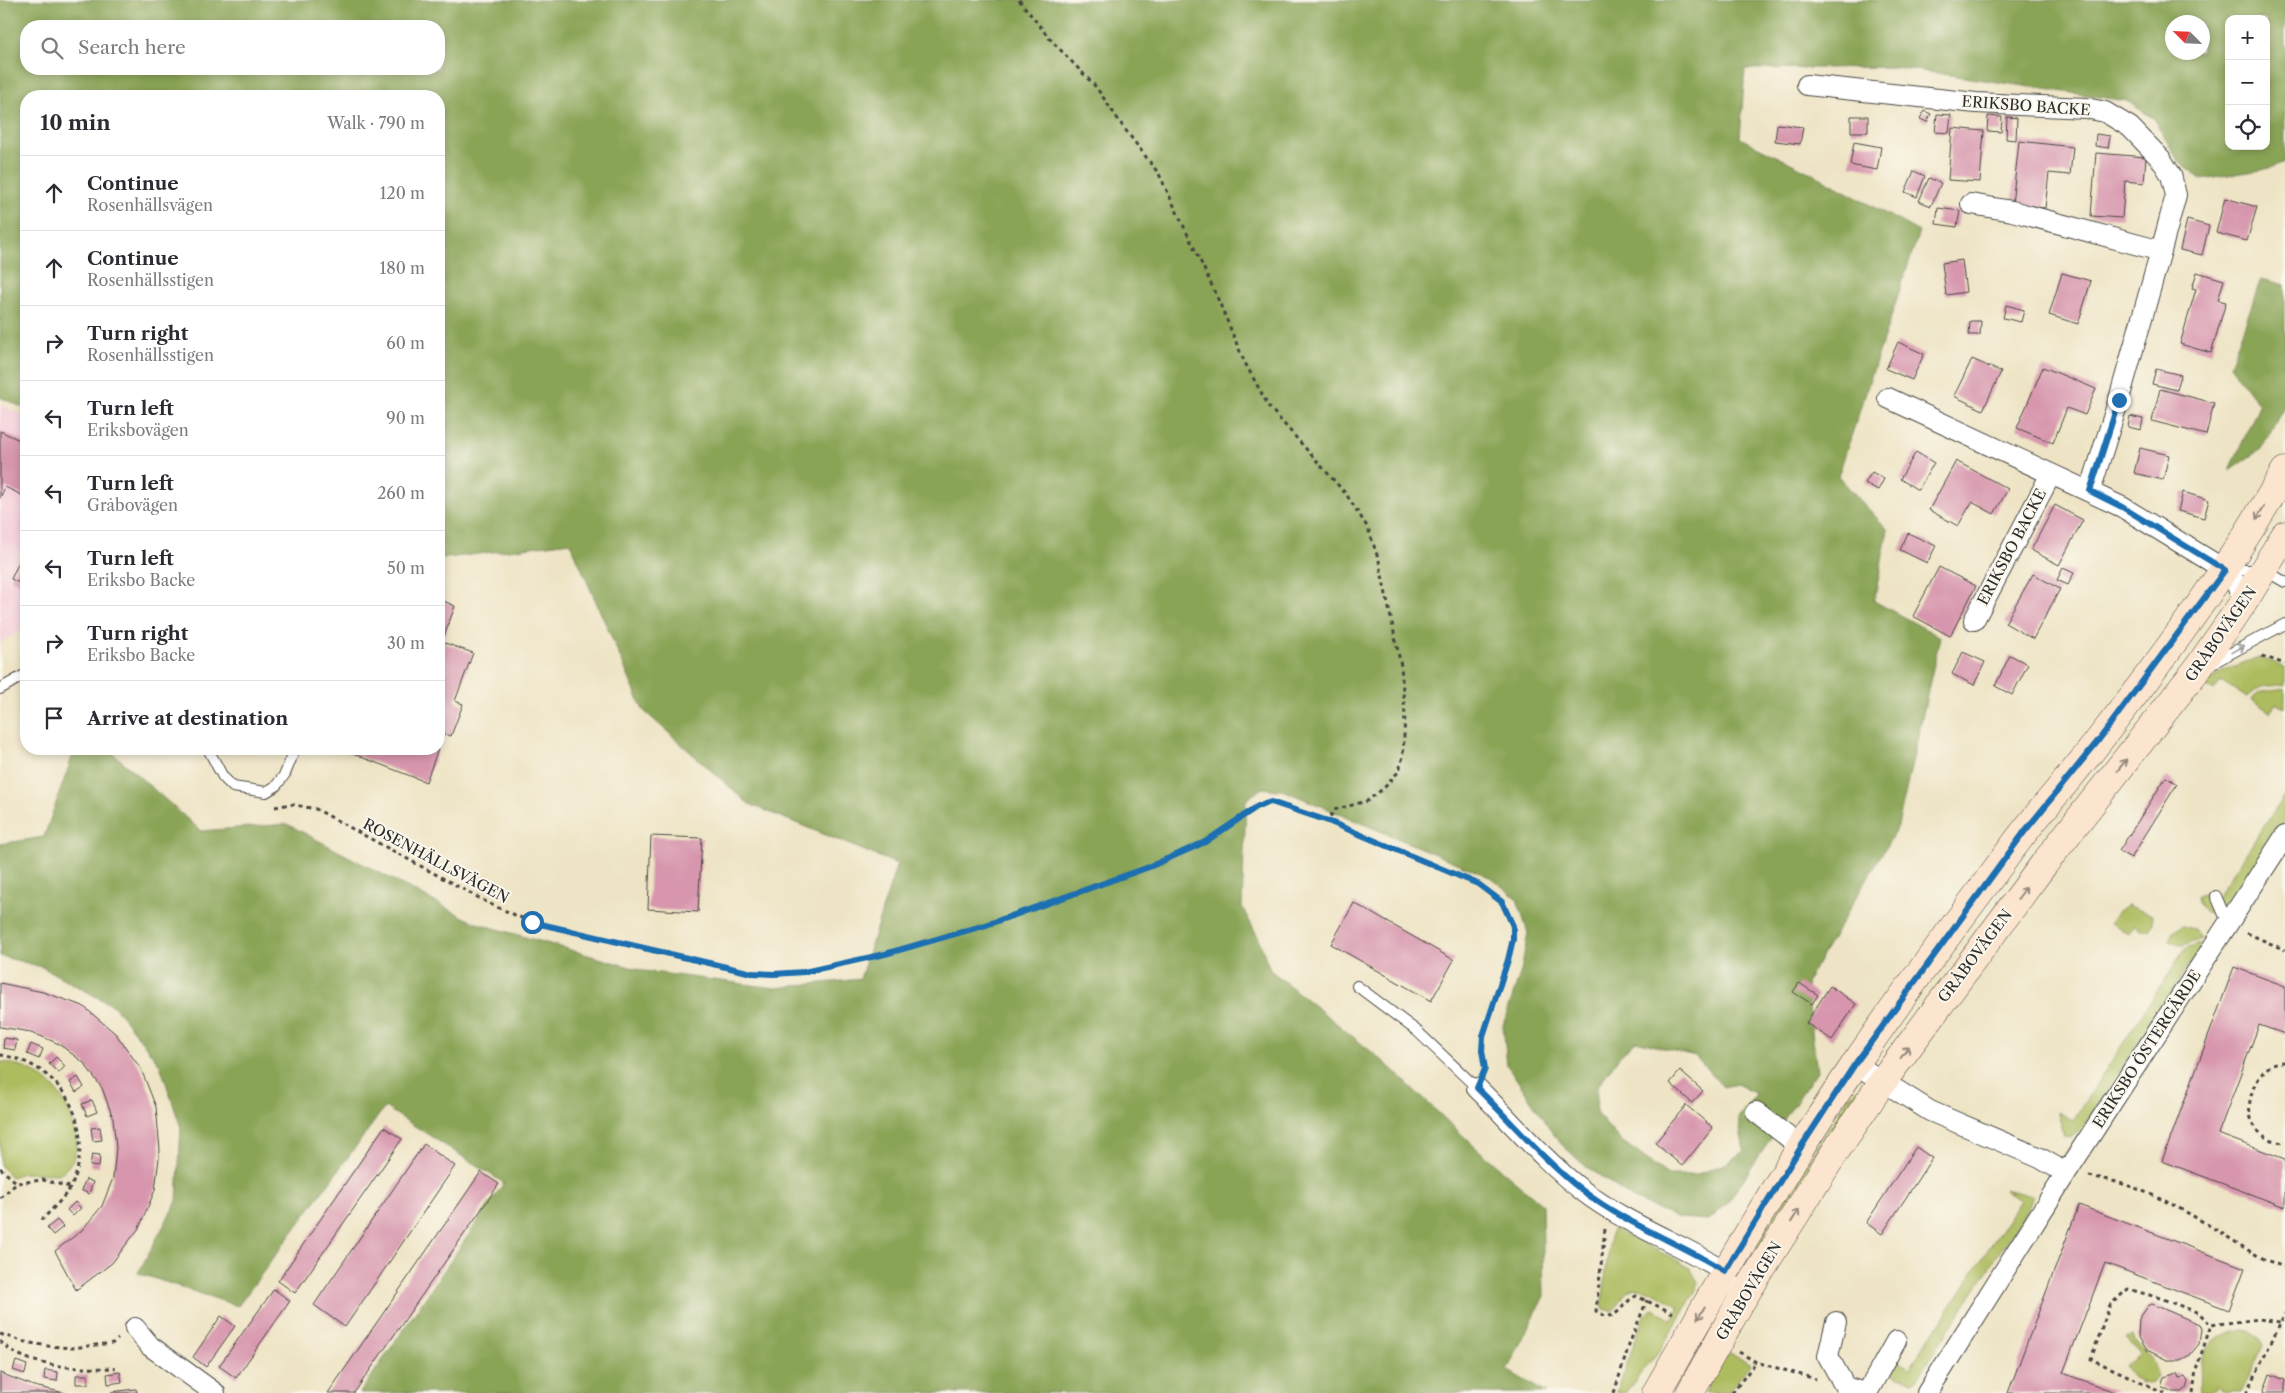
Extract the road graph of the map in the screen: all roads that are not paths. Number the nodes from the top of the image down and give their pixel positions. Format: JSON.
{"nodes":[{"id":1,"x":1807,"y":85,"type":"dead end"},
{"id":2,"x":1971,"y":204,"type":"dead end"},
{"id":3,"x":2161,"y":251,"type":"junction"},
{"id":4,"x":1888,"y":398,"type":"dead end"},
{"id":5,"x":2285,"y":471,"type":"edge"},
{"id":6,"x":2051,"y":474,"type":"junction"},
{"id":7,"x":2090,"y":491,"type":"junction"},
{"id":8,"x":2285,"y":535,"type":"edge"},
{"id":9,"x":2225,"y":570,"type":"junction"},
{"id":10,"x":2275,"y":576,"type":"edge"},
{"id":11,"x":2243,"y":603,"type":"junction"},
{"id":12,"x":1974,"y":620,"type":"dead end"},
{"id":13,"x":2285,"y":624,"type":"edge"},
{"id":14,"x":2195,"y":672,"type":"junction"},
{"id":15,"x":20,"y":677,"type":"edge"},
{"id":16,"x":0,"y":689,"type":"edge"},
{"id":17,"x":211,"y":755,"type":"edge"},
{"id":18,"x":293,"y":755,"type":"edge"},
{"id":19,"x":2285,"y":836,"type":"edge"},
{"id":20,"x":2216,"y":896,"type":"dead end"},
{"id":21,"x":2228,"y":925,"type":"junction"},
{"id":22,"x":1357,"y":986,"type":"dead end"},
{"id":23,"x":1855,"y":1064,"type":"junction"},
{"id":24,"x":1883,"y":1081,"type":"junction"},
{"id":25,"x":1477,"y":1088,"type":"joint"},
{"id":26,"x":1756,"y":1112,"type":"dead end"},
{"id":27,"x":1801,"y":1147,"type":"junction"},
{"id":28,"x":2066,"y":1173,"type":"junction"},
{"id":29,"x":1725,"y":1271,"type":"junction"},
{"id":30,"x":1741,"y":1301,"type":"junction"},
{"id":31,"x":1836,"y":1322,"type":"dead end"},
{"id":32,"x":135,"y":1328,"type":"road end"},
{"id":33,"x":1896,"y":1341,"type":"dead end"},
{"id":34,"x":215,"y":1393,"type":"edge"},
{"id":35,"x":1656,"y":1393,"type":"edge"},
{"id":36,"x":1690,"y":1393,"type":"edge"},
{"id":37,"x":1866,"y":1393,"type":"edge"},
{"id":38,"x":1927,"y":1393,"type":"edge"}],
"edges":[{"from":1,"to":3,"type":"street","name":"ERIKSBO BACKE"},
{"from":2,"to":3,"type":"street"},
{"from":3,"to":7,"type":"street","name":"ERIKSBO BACKE"},
{"from":4,"to":6,"type":"street","name":"ERIKSBO BACKE"},
{"from":5,"to":9,"type":"main road","name":"GRÅBOVÄGEN","one_way":true},
{"from":6,"to":7,"type":"street","name":"ERIKSBO BACKE"},
{"from":6,"to":12,"type":"street","name":"ERIKSBO BACKE"},
{"from":7,"to":9,"type":"street","name":"ERIKSBO BACKE"},
{"from":8,"to":10,"type":"main road","name":"GRÅBOVÄGEN"},
{"from":9,"to":10,"type":"lane"},
{"from":9,"to":11,"type":"street","name":"ERIKSBO BACKE"},
{"from":9,"to":23,"type":"main road","name":"GRÅBOVÄGEN"},
{"from":10,"to":11,"type":"main road","name":"GRÅBOVÄGEN"},
{"from":11,"to":14,"type":"main road","name":"GRÅBOVÄGEN"},
{"from":14,"to":13,"type":"lane","one_way":true},
{"from":24,"to":14,"type":"main road","name":"GRÅBOVÄGEN","one_way":true},
{"from":15,"to":16,"type":"lane"},
{"from":17,"to":18,"type":"lane"},
{"from":19,"to":21,"type":"street","name":"ERIKSBO ÖSTERGÄRDE"},
{"from":20,"to":21,"type":"lane"},
{"from":21,"to":28,"type":"street","name":"ERIKSBO ÖSTERGÄRDE"},
{"from":22,"to":25,"type":"lane"},
{"from":23,"to":24,"type":"street"},
{"from":23,"to":27,"type":"main road","name":"GRÅBOVÄGEN"},
{"from":24,"to":28,"type":"street"},
{"from":30,"to":24,"type":"main road","name":"GRÅBOVÄGEN","one_way":true},
{"from":25,"to":29,"type":"street"},
{"from":26,"to":27,"type":"street"},
{"from":27,"to":29,"type":"main road","name":"GRÅBOVÄGEN"},
{"from":28,"to":38,"type":"street","name":"ERIKSBO ÖSTERGÄRDE"},
{"from":29,"to":30,"type":"street"},
{"from":29,"to":35,"type":"main road","name":"GRÅBOVÄGEN","one_way":true},
{"from":30,"to":36,"type":"main road","name":"GRÅBOVÄGEN"},
{"from":31,"to":37,"type":"street"},
{"from":32,"to":34,"type":"street"},
{"from":33,"to":37,"type":"street"}]}
